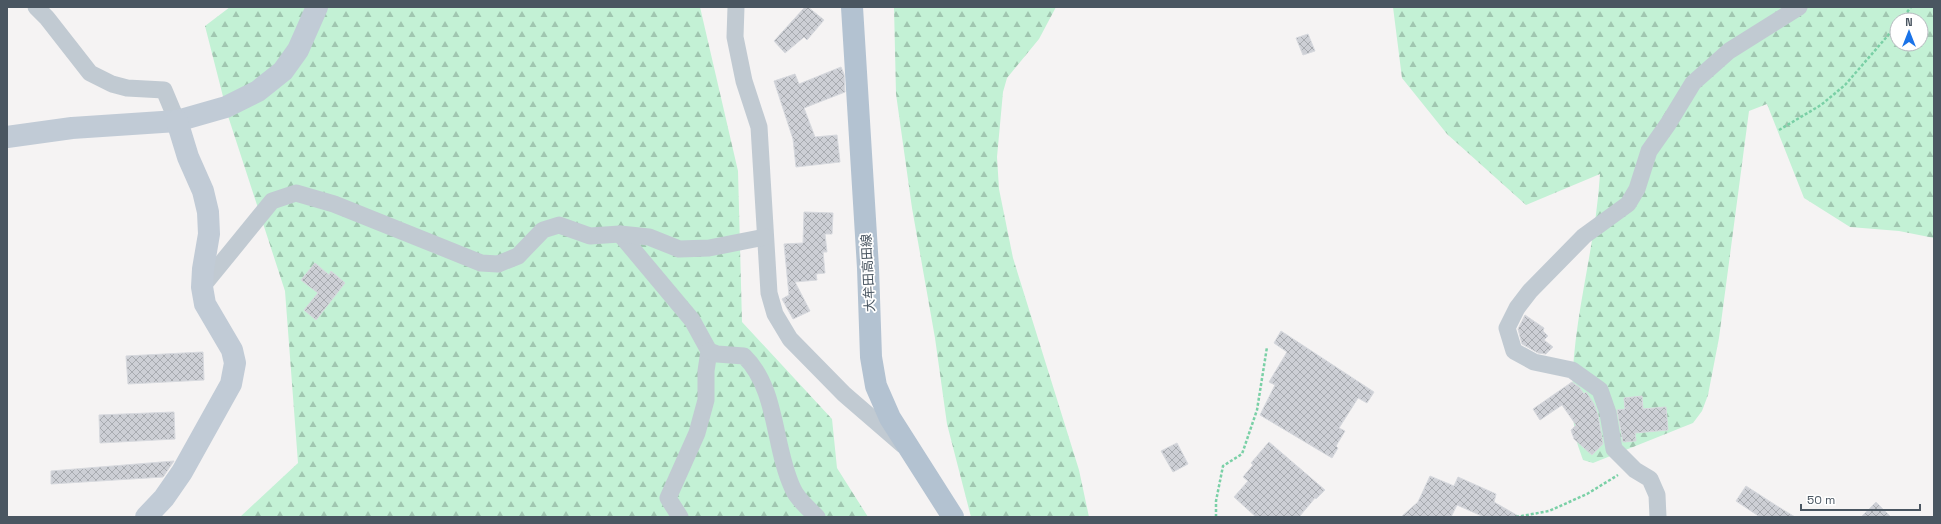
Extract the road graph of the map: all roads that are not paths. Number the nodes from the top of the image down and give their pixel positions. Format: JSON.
{"nodes":[{"id":1,"x":36,"y":7,"type":"edge"},
{"id":2,"x":317,"y":7,"type":"edge"},
{"id":3,"x":736,"y":7,"type":"edge"},
{"id":4,"x":852,"y":7,"type":"edge"},
{"id":5,"x":1799,"y":7,"type":"edge"},
{"id":6,"x":177,"y":121,"type":"junction"},
{"id":7,"x":7,"y":137,"type":"edge"},
{"id":8,"x":620,"y":234,"type":"junction"},
{"id":9,"x":765,"y":237,"type":"junction"},
{"id":10,"x":202,"y":287,"type":"junction"},
{"id":11,"x":709,"y":351,"type":"junction"},
{"id":12,"x":912,"y":453,"type":"junction"},
{"id":13,"x":146,"y":517,"type":"edge"},
{"id":14,"x":680,"y":517,"type":"edge"},
{"id":15,"x":816,"y":517,"type":"edge"},
{"id":16,"x":953,"y":517,"type":"edge"},
{"id":17,"x":1658,"y":517,"type":"edge"}],
"edges":[{"from":1,"to":6,"type":"street"},
{"from":2,"to":6,"type":"street"},
{"from":3,"to":9,"type":"street"},
{"from":4,"to":12,"type":"main road","name":"大牟田高田線"},
{"from":5,"to":17,"type":"street"},
{"from":6,"to":7,"type":"street"},
{"from":6,"to":10,"type":"street"},
{"from":8,"to":9,"type":"street"},
{"from":8,"to":10,"type":"street"},
{"from":8,"to":11,"type":"street"},
{"from":9,"to":12,"type":"street"},
{"from":10,"to":13,"type":"street"},
{"from":11,"to":14,"type":"street"},
{"from":11,"to":15,"type":"street"},
{"from":12,"to":16,"type":"main road","name":"大牟田高田線"}]}
